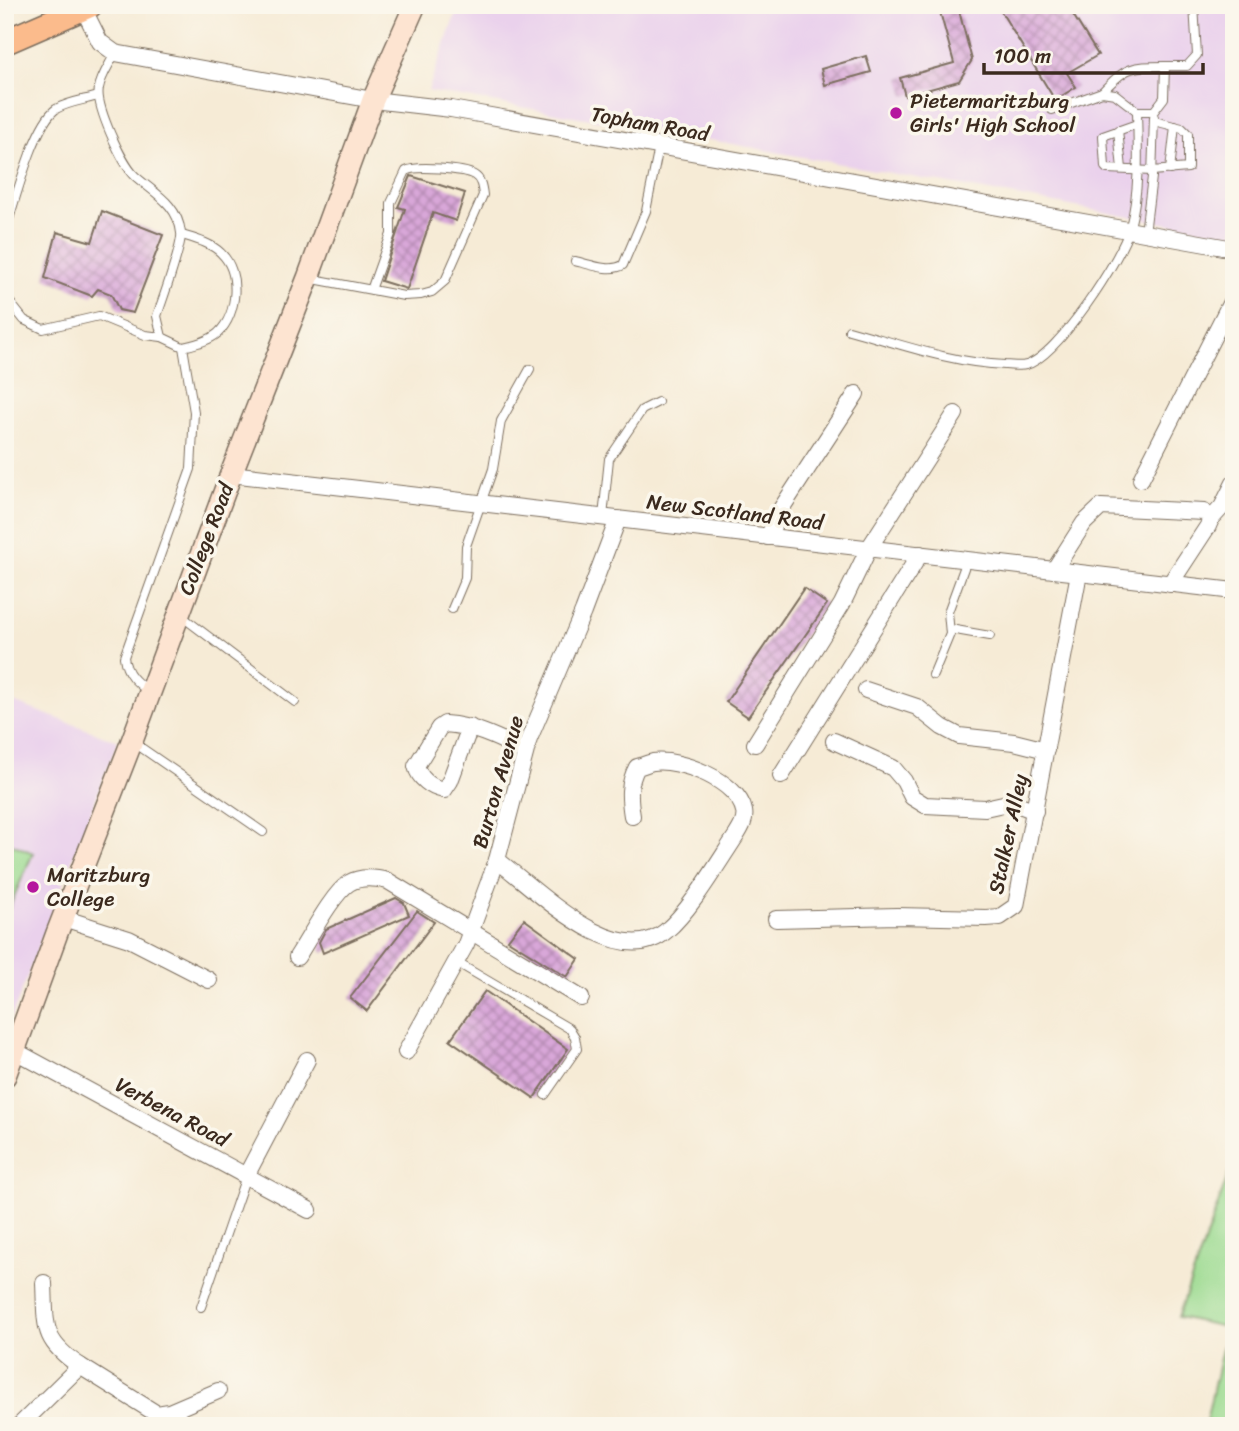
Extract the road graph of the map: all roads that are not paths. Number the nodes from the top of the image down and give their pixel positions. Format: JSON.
{"nodes":[{"id":1,"x":415,"y":5,"type":"edge"},
{"id":2,"x":1194,"y":5,"type":"edge"},
{"id":3,"x":75,"y":9,"type":"edge"},
{"id":4,"x":5,"y":42,"type":"edge"},
{"id":5,"x":115,"y":53,"type":"junction"},
{"id":6,"x":1165,"y":66,"type":"junction"},
{"id":7,"x":1102,"y":92,"type":"junction"},
{"id":8,"x":99,"y":96,"type":"junction"},
{"id":9,"x":373,"y":100,"type":"junction"},
{"id":10,"x":1052,"y":110,"type":"dead end"},
{"id":11,"x":1136,"y":111,"type":"junction"},
{"id":12,"x":1154,"y":111,"type":"junction"},
{"id":13,"x":1154,"y":121,"type":"junction"},
{"id":14,"x":1137,"y":124,"type":"junction"},
{"id":15,"x":1175,"y":126,"type":"junction"},
{"id":16,"x":1118,"y":130,"type":"junction"},
{"id":17,"x":659,"y":146,"type":"junction"},
{"id":18,"x":1122,"y":169,"type":"junction"},
{"id":19,"x":1138,"y":169,"type":"junction"},
{"id":20,"x":1170,"y":170,"type":"junction"},
{"id":21,"x":1152,"y":171,"type":"junction"},
{"id":22,"x":5,"y":232,"type":"edge"},
{"id":23,"x":1137,"y":232,"type":"junction"},
{"id":24,"x":182,"y":235,"type":"junction"},
{"id":25,"x":1234,"y":249,"type":"edge"},
{"id":26,"x":575,"y":261,"type":"dead end"},
{"id":27,"x":308,"y":278,"type":"junction"},
{"id":28,"x":372,"y":290,"type":"junction"},
{"id":29,"x":5,"y":296,"type":"edge"},
{"id":30,"x":1234,"y":296,"type":"edge"},
{"id":31,"x":849,"y":330,"type":"dead end"},
{"id":32,"x":162,"y":337,"type":"junction"},
{"id":33,"x":183,"y":347,"type":"junction"},
{"id":34,"x":530,"y":369,"type":"dead end"},
{"id":35,"x":856,"y":394,"type":"dead end"},
{"id":36,"x":658,"y":402,"type":"dead end"},
{"id":37,"x":955,"y":414,"type":"dead end"},
{"id":38,"x":231,"y":474,"type":"junction"},
{"id":39,"x":1141,"y":479,"type":"dead end"},
{"id":40,"x":1234,"y":483,"type":"edge"},
{"id":41,"x":480,"y":503,"type":"junction"},
{"id":42,"x":610,"y":518,"type":"junction"},
{"id":43,"x":1211,"y":519,"type":"junction"},
{"id":44,"x":768,"y":537,"type":"junction"},
{"id":45,"x":869,"y":548,"type":"junction"},
{"id":46,"x":920,"y":554,"type":"junction"},
{"id":47,"x":967,"y":560,"type":"junction"},
{"id":48,"x":1054,"y":570,"type":"junction"},
{"id":49,"x":1079,"y":573,"type":"junction"},
{"id":50,"x":1170,"y":584,"type":"junction"},
{"id":51,"x":1234,"y":591,"type":"edge"},
{"id":52,"x":453,"y":609,"type":"dead end"},
{"id":53,"x":178,"y":614,"type":"junction"},
{"id":54,"x":950,"y":629,"type":"junction"},
{"id":55,"x":990,"y":636,"type":"dead end"},
{"id":56,"x":933,"y":675,"type":"dead end"},
{"id":57,"x":866,"y":690,"type":"dead end"},
{"id":58,"x":149,"y":692,"type":"junction"},
{"id":59,"x":295,"y":702,"type":"dead end"},
{"id":60,"x":470,"y":727,"type":"dead end"},
{"id":61,"x":132,"y":741,"type":"junction"},
{"id":62,"x":834,"y":741,"type":"dead end"},
{"id":63,"x":755,"y":744,"type":"dead end"},
{"id":64,"x":1046,"y":750,"type":"junction"},
{"id":65,"x":525,"y":751,"type":"junction"},
{"id":66,"x":781,"y":776,"type":"dead end"},
{"id":67,"x":1035,"y":811,"type":"junction"},
{"id":68,"x":632,"y":816,"type":"dead end"},
{"id":69,"x":263,"y":832,"type":"dead end"},
{"id":70,"x":497,"y":860,"type":"junction"},
{"id":71,"x":63,"y":918,"type":"junction"},
{"id":72,"x":776,"y":919,"type":"dead end"},
{"id":73,"x":471,"y":932,"type":"junction"},
{"id":74,"x":297,"y":957,"type":"dead end"},
{"id":75,"x":456,"y":962,"type":"junction"},
{"id":76,"x":209,"y":980,"type":"dead end"},
{"id":77,"x":581,"y":998,"type":"dead end"},
{"id":78,"x":15,"y":1051,"type":"junction"},
{"id":79,"x":406,"y":1052,"type":"dead end"},
{"id":80,"x":307,"y":1060,"type":"dead end"},
{"id":81,"x":5,"y":1076,"type":"edge"},
{"id":82,"x":545,"y":1095,"type":"dead end"},
{"id":83,"x":246,"y":1176,"type":"junction"},
{"id":84,"x":309,"y":1210,"type":"dead end"},
{"id":85,"x":44,"y":1283,"type":"dead end"},
{"id":86,"x":201,"y":1307,"type":"dead end"},
{"id":87,"x":80,"y":1366,"type":"junction"},
{"id":88,"x":218,"y":1391,"type":"dead end"},
{"id":89,"x":19,"y":1426,"type":"edge"}],
"edges":[{"from":1,"to":9,"type":"street","name":"College Road"},
{"from":2,"to":6,"type":"lane"},
{"from":3,"to":4,"type":"main road"},
{"from":3,"to":5,"type":"street"},
{"from":5,"to":8,"type":"lane"},
{"from":5,"to":9,"type":"street","name":"Topham Road"},
{"from":6,"to":7,"type":"lane"},
{"from":6,"to":12,"type":"lane"},
{"from":7,"to":10,"type":"lane"},
{"from":7,"to":11,"type":"lane"},
{"from":8,"to":22,"type":"lane"},
{"from":8,"to":24,"type":"lane"},
{"from":9,"to":17,"type":"street","name":"Topham Road"},
{"from":9,"to":27,"type":"street","name":"College Road"},
{"from":11,"to":12,"type":"lane"},
{"from":11,"to":14,"type":"lane"},
{"from":12,"to":13,"type":"lane"},
{"from":13,"to":15,"type":"lane"},
{"from":13,"to":21,"type":"lane"},
{"from":14,"to":16,"type":"lane"},
{"from":14,"to":19,"type":"lane"},
{"from":15,"to":20,"type":"lane"},
{"from":15,"to":20,"type":"lane"},
{"from":16,"to":18,"type":"lane"},
{"from":16,"to":18,"type":"lane"},
{"from":17,"to":23,"type":"street","name":"Topham Road"},
{"from":17,"to":26,"type":"lane"},
{"from":18,"to":19,"type":"lane"},
{"from":19,"to":21,"type":"lane"},
{"from":19,"to":23,"type":"lane"},
{"from":20,"to":21,"type":"lane"},
{"from":21,"to":23,"type":"lane"},
{"from":23,"to":25,"type":"street","name":"Topham Road"},
{"from":23,"to":31,"type":"lane"},
{"from":24,"to":32,"type":"lane"},
{"from":24,"to":33,"type":"lane"},
{"from":27,"to":28,"type":"lane"},
{"from":27,"to":38,"type":"street","name":"College Road"},
{"from":28,"to":28,"type":"lane"},
{"from":29,"to":32,"type":"lane"},
{"from":30,"to":39,"type":"street"},
{"from":32,"to":33,"type":"lane"},
{"from":33,"to":58,"type":"lane"},
{"from":34,"to":41,"type":"lane"},
{"from":35,"to":44,"type":"street"},
{"from":36,"to":42,"type":"lane"},
{"from":37,"to":45,"type":"street"},
{"from":38,"to":41,"type":"street","name":"New Scotland Road"},
{"from":38,"to":53,"type":"street","name":"College Road"},
{"from":40,"to":43,"type":"street"},
{"from":41,"to":42,"type":"street","name":"New Scotland Road"},
{"from":41,"to":52,"type":"lane"},
{"from":42,"to":44,"type":"street","name":"New Scotland Road"},
{"from":42,"to":65,"type":"street","name":"Burton Avenue"},
{"from":43,"to":48,"type":"street"},
{"from":43,"to":50,"type":"street"},
{"from":44,"to":45,"type":"street","name":"New Scotland Road"},
{"from":45,"to":46,"type":"street","name":"New Scotland Road"},
{"from":45,"to":63,"type":"street"},
{"from":46,"to":47,"type":"street","name":"New Scotland Road"},
{"from":46,"to":66,"type":"street"},
{"from":47,"to":48,"type":"street","name":"New Scotland Road"},
{"from":47,"to":54,"type":"lane"},
{"from":48,"to":49,"type":"street","name":"New Scotland Road"},
{"from":49,"to":50,"type":"street","name":"New Scotland Road"},
{"from":49,"to":64,"type":"street","name":"Stalker Alley"},
{"from":50,"to":51,"type":"street","name":"New Scotland Road"},
{"from":53,"to":58,"type":"street","name":"College Road"},
{"from":53,"to":59,"type":"lane"},
{"from":54,"to":55,"type":"lane"},
{"from":54,"to":56,"type":"lane"},
{"from":57,"to":64,"type":"street"},
{"from":58,"to":61,"type":"street","name":"College Road"},
{"from":60,"to":65,"type":"street"},
{"from":61,"to":69,"type":"lane"},
{"from":61,"to":71,"type":"street","name":"College Road"},
{"from":62,"to":67,"type":"street"},
{"from":64,"to":67,"type":"street","name":"Stalker Alley"},
{"from":65,"to":70,"type":"street","name":"Burton Avenue"},
{"from":67,"to":72,"type":"street","name":"Stalker Alley"},
{"from":68,"to":70,"type":"street"},
{"from":70,"to":73,"type":"street","name":"Burton Avenue"},
{"from":71,"to":76,"type":"street"},
{"from":71,"to":78,"type":"street","name":"College Road"},
{"from":73,"to":74,"type":"street"},
{"from":73,"to":75,"type":"street","name":"Burton Avenue"},
{"from":73,"to":77,"type":"street"},
{"from":75,"to":79,"type":"street","name":"Burton Avenue"},
{"from":75,"to":82,"type":"lane"},
{"from":78,"to":81,"type":"street","name":"College Road"},
{"from":78,"to":83,"type":"street","name":"Verbena Road"},
{"from":80,"to":83,"type":"street"},
{"from":83,"to":84,"type":"street","name":"Verbena Road"},
{"from":83,"to":86,"type":"lane"},
{"from":85,"to":87,"type":"street"},
{"from":87,"to":88,"type":"street"},
{"from":87,"to":89,"type":"street"}]}
